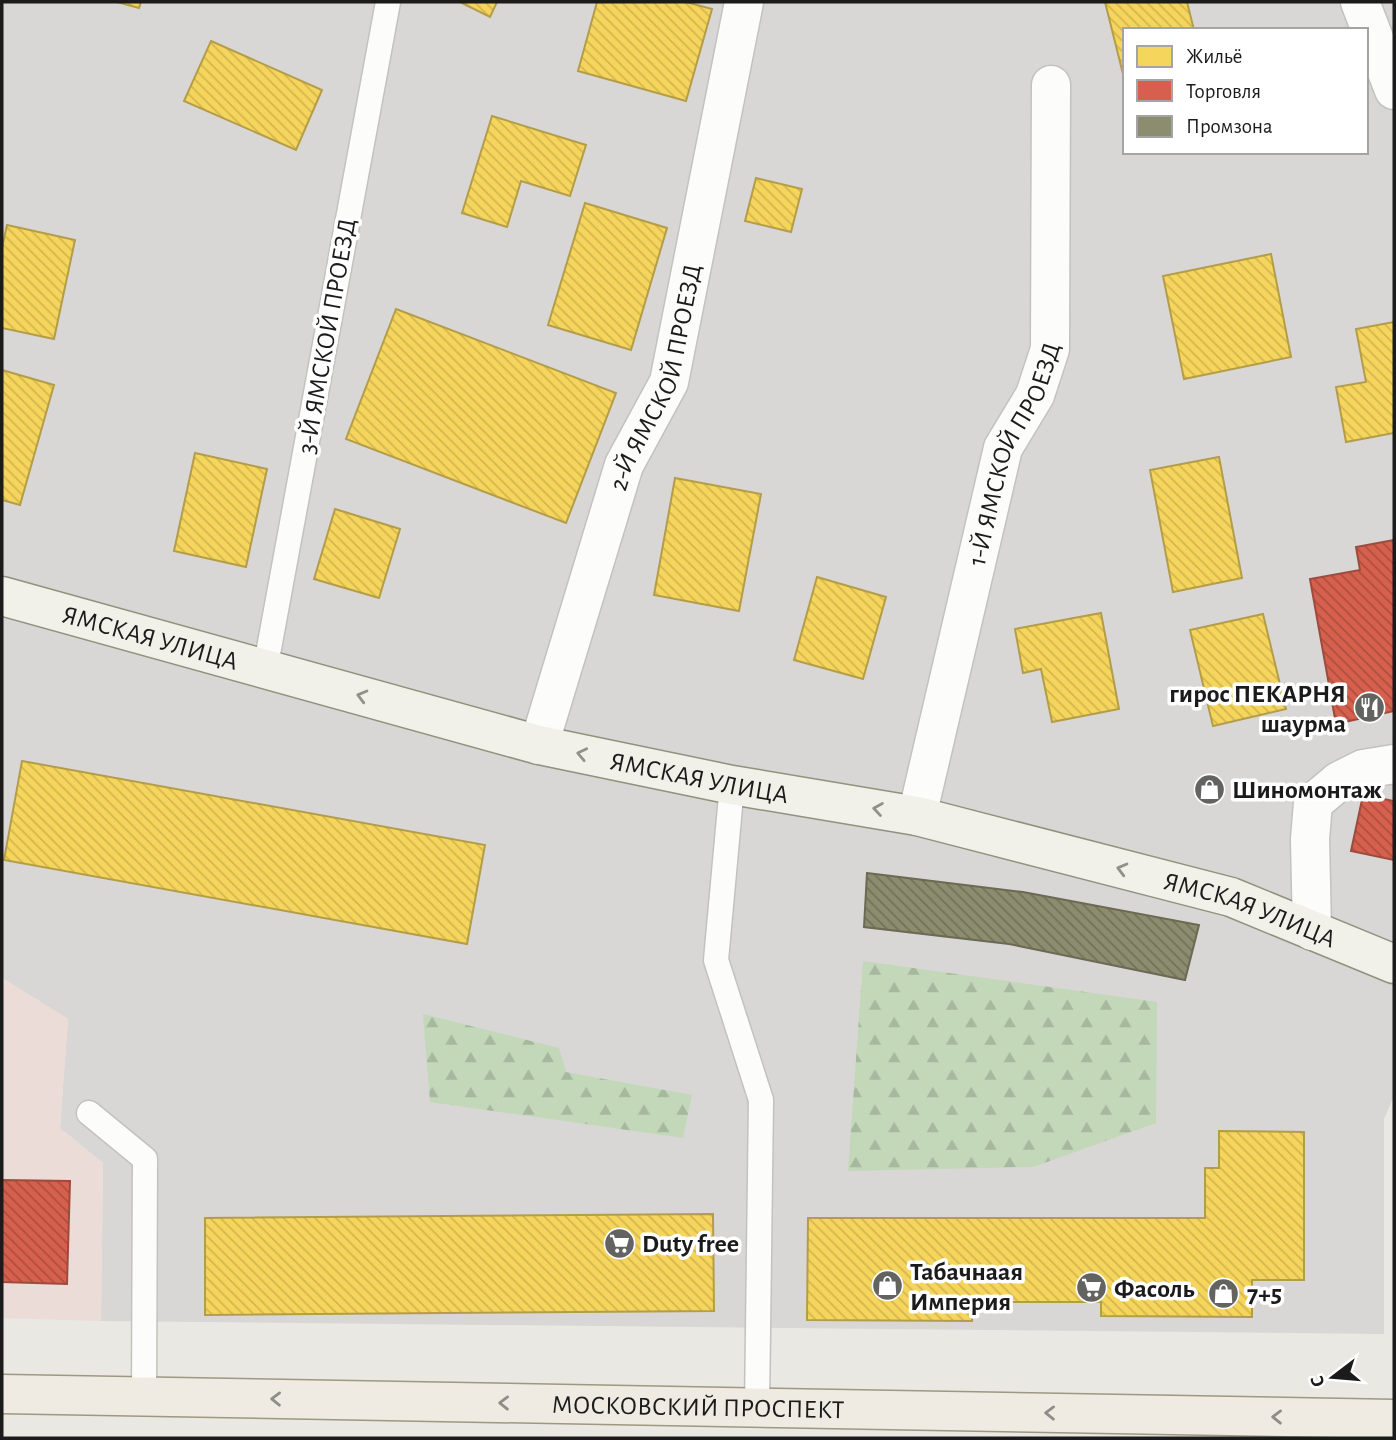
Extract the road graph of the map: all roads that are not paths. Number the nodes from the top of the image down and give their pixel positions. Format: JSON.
{"nodes":[{"id":1,"x":388,"y":2,"type":"edge"},
{"id":2,"x":744,"y":2,"type":"edge"},
{"id":3,"x":1360,"y":2,"type":"edge"},
{"id":4,"x":1051,"y":85,"type":"dead end"},
{"id":5,"x":1394,"y":90,"type":"edge"},
{"id":6,"x":2,"y":596,"type":"edge"},
{"id":7,"x":265,"y":670,"type":"junction"},
{"id":8,"x":538,"y":744,"type":"junction"},
{"id":9,"x":1394,"y":764,"type":"edge"},
{"id":10,"x":732,"y":785,"type":"junction"},
{"id":11,"x":917,"y":816,"type":"junction"},
{"id":12,"x":1312,"y":931,"type":"junction"},
{"id":13,"x":1394,"y":964,"type":"edge"},
{"id":14,"x":89,"y":1113,"type":"dead end"},
{"id":15,"x":2,"y":1394,"type":"edge"},
{"id":16,"x":144,"y":1397,"type":"junction"},
{"id":17,"x":757,"y":1407,"type":"junction"},
{"id":18,"x":1394,"y":1419,"type":"edge"}],
"edges":[{"from":1,"to":7,"type":"lane","name":"3-Й ЯМСКОЙ ПРОЕЗД"},
{"from":2,"to":8,"type":"street","name":"2-Й ЯМСКОЙ ПРОЕЗД"},
{"from":3,"to":5,"type":"street"},
{"from":4,"to":11,"type":"street","name":"1-Й ЯМСКОЙ ПРОЕЗД"},
{"from":6,"to":7,"type":"main road","name":"ЯМСКАЯ УЛИЦА"},
{"from":8,"to":7,"type":"main road","name":"ЯМСКАЯ УЛИЦА","one_way":true},
{"from":10,"to":8,"type":"main road","name":"ЯМСКАЯ УЛИЦА","one_way":true},
{"from":9,"to":12,"type":"street"},
{"from":11,"to":10,"type":"main road","name":"ЯМСКАЯ УЛИЦА","one_way":true},
{"from":10,"to":17,"type":"lane"},
{"from":12,"to":11,"type":"main road","name":"ЯМСКАЯ УЛИЦА","one_way":true},
{"from":12,"to":13,"type":"main road","name":"ЯМСКАЯ УЛИЦА"},
{"from":14,"to":16,"type":"lane"},
{"from":15,"to":16,"type":"main road","name":"МОСКОВСКИЙ ПРОСПЕКТ"},
{"from":17,"to":16,"type":"main road","name":"МОСКОВСКИЙ ПРОСПЕКТ","one_way":true},
{"from":18,"to":17,"type":"main road","name":"МОСКОВСКИЙ ПРОСПЕКТ","one_way":true}]}
